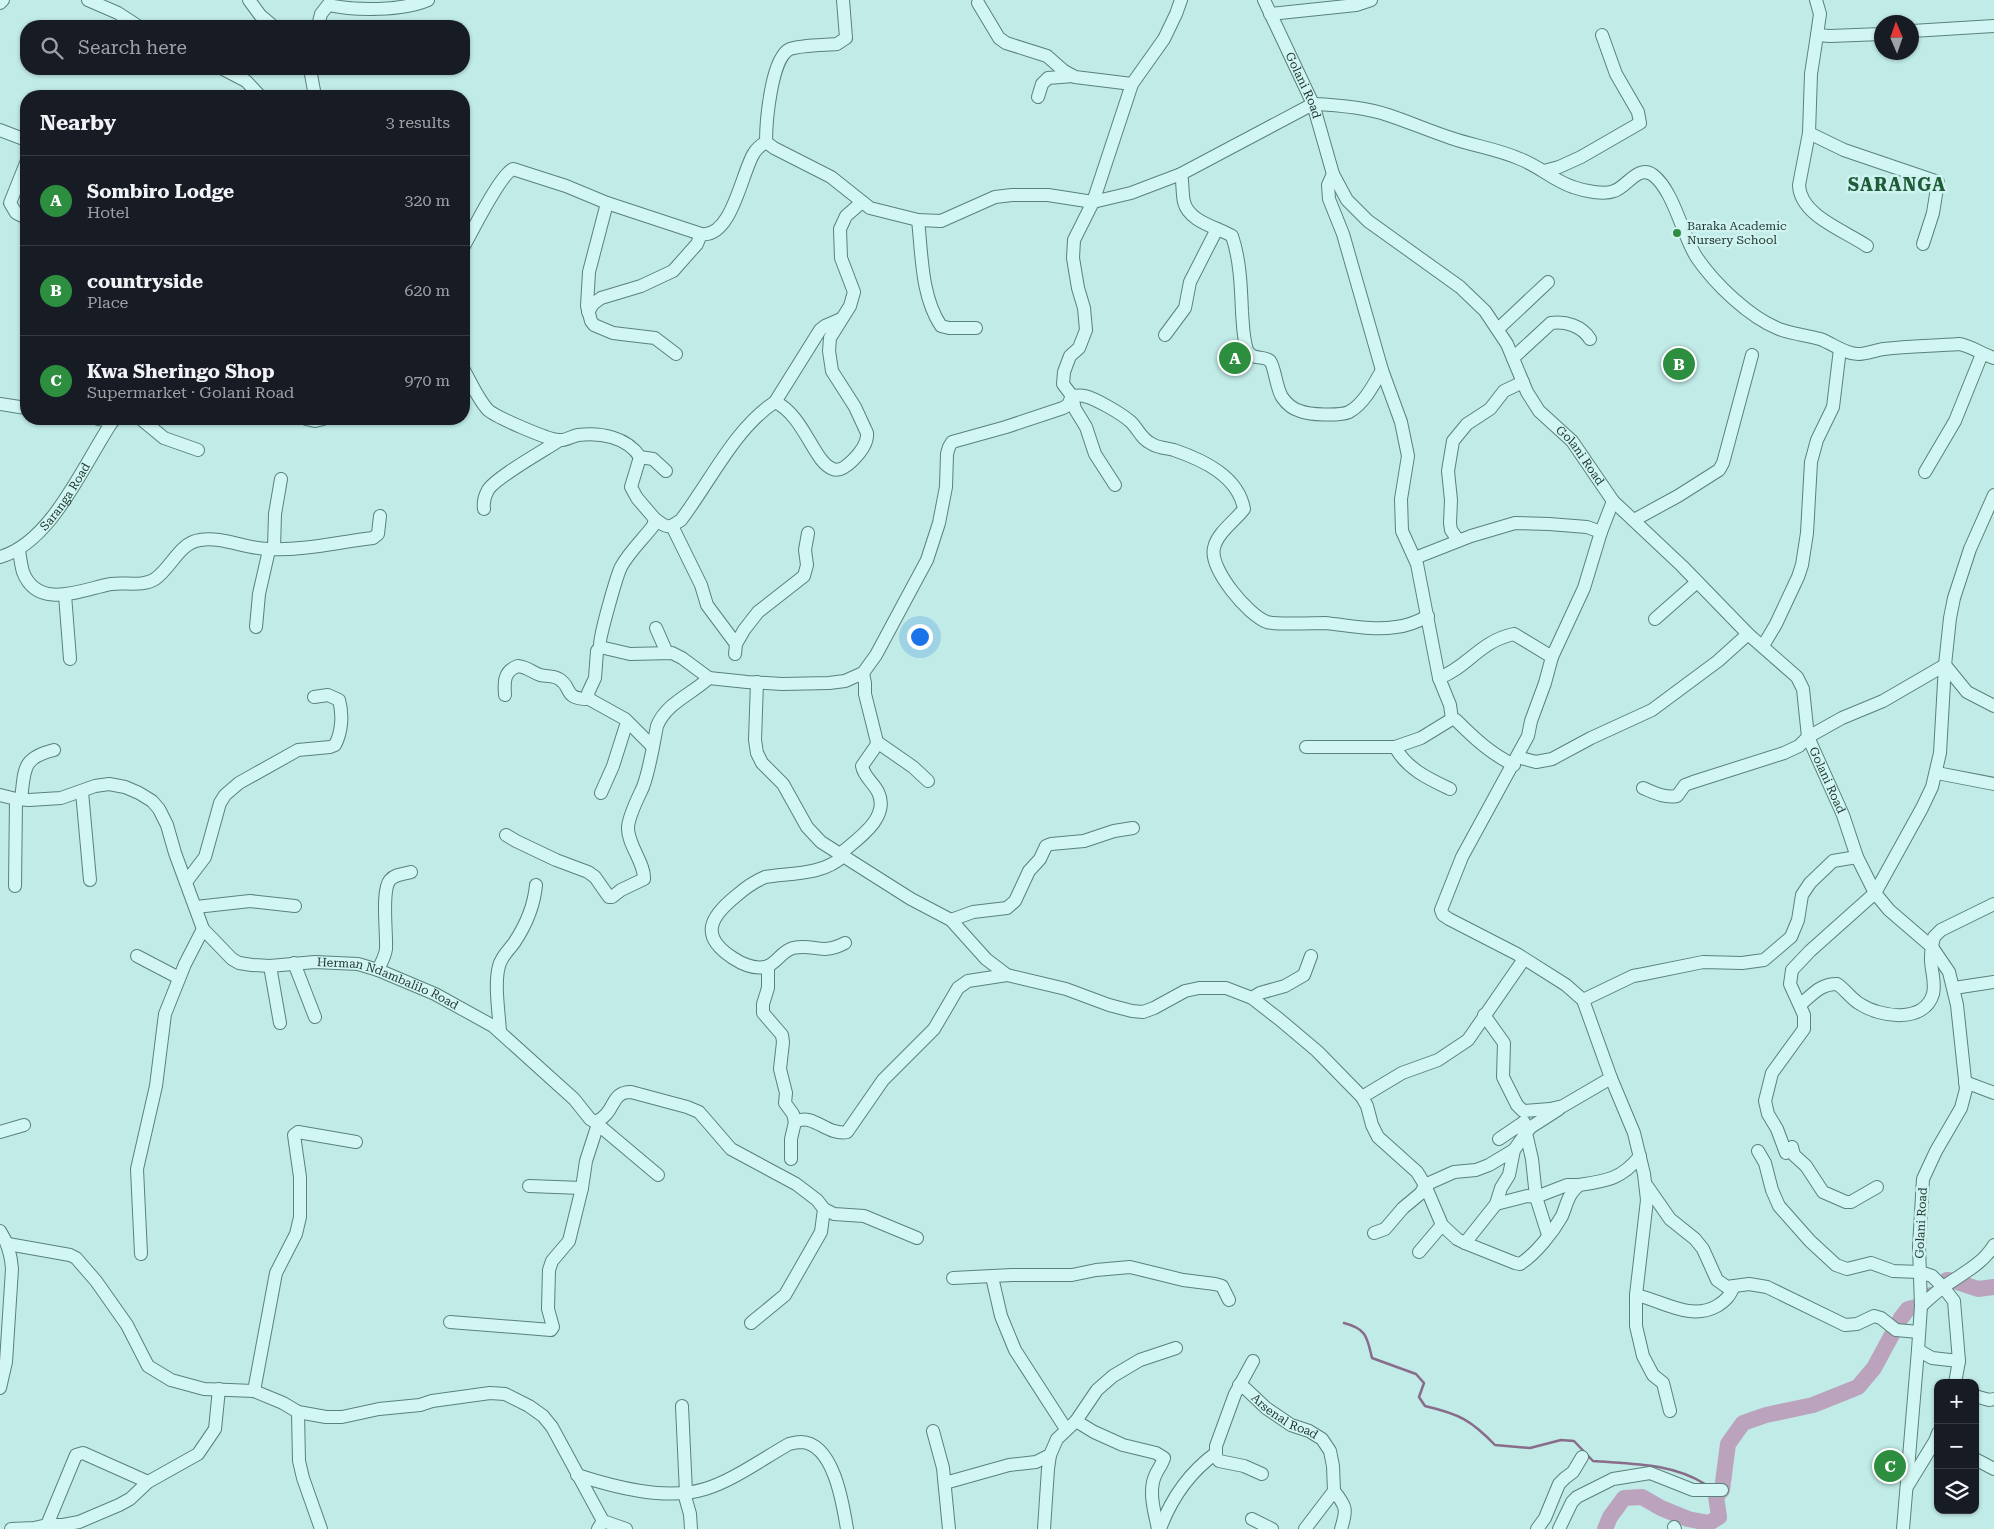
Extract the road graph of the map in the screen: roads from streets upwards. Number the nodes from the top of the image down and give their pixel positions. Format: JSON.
{"nodes":[{"id":1,"x":3,"y":0,"type":"edge"},
{"id":2,"x":88,"y":0,"type":"edge"},
{"id":3,"x":249,"y":0,"type":"edge"},
{"id":4,"x":428,"y":0,"type":"edge"},
{"id":5,"x":843,"y":0,"type":"edge"},
{"id":6,"x":1181,"y":0,"type":"edge"},
{"id":7,"x":1264,"y":0,"type":"edge"},
{"id":8,"x":1371,"y":0,"type":"edge"},
{"id":9,"x":1816,"y":0,"type":"edge"},
{"id":10,"x":0,"y":3,"type":"edge"},
{"id":11,"x":978,"y":3,"type":"dead end"},
{"id":12,"x":1270,"y":14,"type":"junction"},
{"id":13,"x":129,"y":20,"type":"edge"},
{"id":14,"x":266,"y":20,"type":"edge"},
{"id":15,"x":320,"y":20,"type":"edge"},
{"id":16,"x":1994,"y":26,"type":"edge"},
{"id":17,"x":1919,"y":31,"type":"edge"},
{"id":18,"x":1874,"y":34,"type":"edge"},
{"id":19,"x":1602,"y":35,"type":"dead end"},
{"id":20,"x":1818,"y":35,"type":"junction"},
{"id":21,"x":234,"y":75,"type":"edge"},
{"id":22,"x":311,"y":75,"type":"edge"},
{"id":23,"x":1075,"y":76,"type":"junction"},
{"id":24,"x":1132,"y":84,"type":"junction"},
{"id":25,"x":254,"y":90,"type":"edge"},
{"id":26,"x":314,"y":90,"type":"edge"},
{"id":27,"x":1038,"y":97,"type":"dead end"},
{"id":28,"x":1313,"y":104,"type":"junction"},
{"id":29,"x":0,"y":130,"type":"edge"},
{"id":30,"x":1809,"y":133,"type":"junction"},
{"id":31,"x":20,"y":138,"type":"edge"},
{"id":32,"x":766,"y":142,"type":"junction"},
{"id":33,"x":1544,"y":171,"type":"junction"},
{"id":34,"x":1181,"y":174,"type":"junction"},
{"id":35,"x":1333,"y":174,"type":"junction"},
{"id":36,"x":20,"y":178,"type":"edge"},
{"id":37,"x":862,"y":202,"type":"junction"},
{"id":38,"x":1093,"y":202,"type":"junction"},
{"id":39,"x":607,"y":203,"type":"junction"},
{"id":40,"x":20,"y":215,"type":"edge"},
{"id":41,"x":918,"y":220,"type":"junction"},
{"id":42,"x":1217,"y":229,"type":"junction"},
{"id":43,"x":701,"y":234,"type":"junction"},
{"id":44,"x":470,"y":235,"type":"edge"},
{"id":45,"x":1923,"y":244,"type":"dead end"},
{"id":46,"x":1868,"y":246,"type":"dead end"},
{"id":47,"x":1548,"y":282,"type":"dead end"},
{"id":48,"x":588,"y":312,"type":"junction"},
{"id":49,"x":841,"y":319,"type":"junction"},
{"id":50,"x":976,"y":328,"type":"dead end"},
{"id":51,"x":1498,"y":329,"type":"junction"},
{"id":52,"x":1165,"y":335,"type":"dead end"},
{"id":53,"x":1590,"y":338,"type":"dead end"},
{"id":54,"x":1840,"y":349,"type":"junction"},
{"id":55,"x":676,"y":354,"type":"dead end"},
{"id":56,"x":1752,"y":355,"type":"dead end"},
{"id":57,"x":1988,"y":356,"type":"edge"},
{"id":58,"x":1513,"y":358,"type":"junction"},
{"id":59,"x":1382,"y":370,"type":"junction"},
{"id":60,"x":470,"y":380,"type":"edge"},
{"id":61,"x":1523,"y":382,"type":"junction"},
{"id":62,"x":1072,"y":396,"type":"junction"},
{"id":63,"x":775,"y":402,"type":"junction"},
{"id":64,"x":0,"y":404,"type":"edge"},
{"id":65,"x":20,"y":407,"type":"edge"},
{"id":66,"x":111,"y":425,"type":"edge"},
{"id":67,"x":148,"y":425,"type":"edge"},
{"id":68,"x":560,"y":440,"type":"junction"},
{"id":69,"x":198,"y":450,"type":"dead end"},
{"id":70,"x":640,"y":457,"type":"junction"},
{"id":71,"x":666,"y":471,"type":"dead end"},
{"id":72,"x":1925,"y":472,"type":"dead end"},
{"id":73,"x":281,"y":479,"type":"dead end"},
{"id":74,"x":1115,"y":485,"type":"dead end"},
{"id":75,"x":1994,"y":495,"type":"edge"},
{"id":76,"x":1613,"y":500,"type":"junction"},
{"id":77,"x":484,"y":509,"type":"dead end"},
{"id":78,"x":380,"y":516,"type":"dead end"},
{"id":79,"x":655,"y":519,"type":"junction"},
{"id":80,"x":1634,"y":520,"type":"junction"},
{"id":81,"x":672,"y":526,"type":"junction"},
{"id":82,"x":1601,"y":532,"type":"junction"},
{"id":83,"x":808,"y":533,"type":"dead end"},
{"id":84,"x":1458,"y":540,"type":"junction"},
{"id":85,"x":272,"y":549,"type":"junction"},
{"id":86,"x":19,"y":550,"type":"junction"},
{"id":87,"x":0,"y":557,"type":"edge"},
{"id":88,"x":1415,"y":558,"type":"junction"},
{"id":89,"x":1697,"y":582,"type":"junction"},
{"id":90,"x":65,"y":594,"type":"junction"},
{"id":91,"x":1428,"y":616,"type":"junction"},
{"id":92,"x":1655,"y":619,"type":"dead end"},
{"id":93,"x":256,"y":627,"type":"dead end"},
{"id":94,"x":656,"y":628,"type":"dead end"},
{"id":95,"x":1748,"y":634,"type":"junction"},
{"id":96,"x":1763,"y":646,"type":"junction"},
{"id":97,"x":600,"y":647,"type":"junction"},
{"id":98,"x":667,"y":653,"type":"junction"},
{"id":99,"x":1552,"y":657,"type":"junction"},
{"id":100,"x":70,"y":659,"type":"dead end"},
{"id":101,"x":1945,"y":664,"type":"junction"},
{"id":102,"x":863,"y":673,"type":"junction"},
{"id":103,"x":709,"y":678,"type":"junction"},
{"id":104,"x":1439,"y":678,"type":"junction"},
{"id":105,"x":757,"y":682,"type":"junction"},
{"id":106,"x":504,"y":694,"type":"dead end"},
{"id":107,"x":314,"y":697,"type":"dead end"},
{"id":108,"x":590,"y":699,"type":"junction"},
{"id":109,"x":1994,"y":706,"type":"edge"},
{"id":110,"x":1452,"y":719,"type":"junction"},
{"id":111,"x":627,"y":722,"type":"junction"},
{"id":112,"x":1808,"y":737,"type":"junction"},
{"id":113,"x":877,"y":742,"type":"junction"},
{"id":114,"x":653,"y":746,"type":"junction"},
{"id":115,"x":1306,"y":747,"type":"dead end"},
{"id":116,"x":1395,"y":747,"type":"junction"},
{"id":117,"x":54,"y":750,"type":"dead end"},
{"id":118,"x":1516,"y":761,"type":"junction"},
{"id":119,"x":1937,"y":773,"type":"junction"},
{"id":120,"x":928,"y":781,"type":"dead end"},
{"id":121,"x":1994,"y":784,"type":"edge"},
{"id":122,"x":1643,"y":788,"type":"dead end"},
{"id":123,"x":1450,"y":789,"type":"dead end"},
{"id":124,"x":82,"y":792,"type":"junction"},
{"id":125,"x":601,"y":793,"type":"dead end"},
{"id":126,"x":0,"y":794,"type":"edge"},
{"id":127,"x":18,"y":799,"type":"junction"},
{"id":128,"x":1133,"y":828,"type":"dead end"},
{"id":129,"x":506,"y":835,"type":"dead end"},
{"id":130,"x":842,"y":855,"type":"junction"},
{"id":131,"x":1857,"y":857,"type":"junction"},
{"id":132,"x":411,"y":872,"type":"dead end"},
{"id":133,"x":90,"y":880,"type":"dead end"},
{"id":134,"x":186,"y":882,"type":"junction"},
{"id":135,"x":536,"y":885,"type":"dead end"},
{"id":136,"x":15,"y":886,"type":"dead end"},
{"id":137,"x":1875,"y":893,"type":"junction"},
{"id":138,"x":1994,"y":904,"type":"edge"},
{"id":139,"x":295,"y":906,"type":"dead end"},
{"id":140,"x":196,"y":908,"type":"junction"},
{"id":141,"x":951,"y":920,"type":"junction"},
{"id":142,"x":203,"y":929,"type":"junction"},
{"id":143,"x":845,"y":943,"type":"dead end"},
{"id":144,"x":1932,"y":947,"type":"junction"},
{"id":145,"x":137,"y":956,"type":"dead end"},
{"id":146,"x":1311,"y":956,"type":"dead end"},
{"id":147,"x":1524,"y":959,"type":"junction"},
{"id":148,"x":294,"y":963,"type":"junction"},
{"id":149,"x":270,"y":966,"type":"junction"},
{"id":150,"x":768,"y":966,"type":"junction"},
{"id":151,"x":378,"y":970,"type":"junction"},
{"id":152,"x":1007,"y":975,"type":"junction"},
{"id":153,"x":179,"y":978,"type":"junction"},
{"id":154,"x":1994,"y":982,"type":"edge"},
{"id":155,"x":1954,"y":988,"type":"junction"},
{"id":156,"x":1252,"y":998,"type":"junction"},
{"id":157,"x":1583,"y":1000,"type":"junction"},
{"id":158,"x":1800,"y":1004,"type":"junction"},
{"id":159,"x":1484,"y":1015,"type":"junction"},
{"id":160,"x":315,"y":1016,"type":"dead end"},
{"id":161,"x":280,"y":1023,"type":"dead end"},
{"id":162,"x":500,"y":1032,"type":"junction"},
{"id":163,"x":1611,"y":1078,"type":"junction"},
{"id":164,"x":1965,"y":1082,"type":"junction"},
{"id":165,"x":1994,"y":1093,"type":"edge"},
{"id":166,"x":1362,"y":1097,"type":"junction"},
{"id":167,"x":1563,"y":1106,"type":"junction"},
{"id":168,"x":1550,"y":1109,"type":"junction"},
{"id":169,"x":795,"y":1122,"type":"junction"},
{"id":170,"x":596,"y":1123,"type":"junction"},
{"id":171,"x":24,"y":1125,"type":"dead end"},
{"id":172,"x":0,"y":1132,"type":"edge"},
{"id":173,"x":1521,"y":1138,"type":"junction"},
{"id":174,"x":1499,"y":1140,"type":"dead end"},
{"id":175,"x":356,"y":1142,"type":"dead end"},
{"id":176,"x":1758,"y":1151,"type":"dead end"},
{"id":177,"x":1640,"y":1156,"type":"junction"},
{"id":178,"x":791,"y":1159,"type":"dead end"},
{"id":179,"x":658,"y":1175,"type":"dead end"},
{"id":180,"x":1425,"y":1184,"type":"junction"},
{"id":181,"x":1579,"y":1185,"type":"junction"},
{"id":182,"x":1647,"y":1185,"type":"junction"},
{"id":183,"x":529,"y":1186,"type":"dead end"},
{"id":184,"x":1877,"y":1187,"type":"dead end"},
{"id":185,"x":582,"y":1188,"type":"junction"},
{"id":186,"x":1536,"y":1197,"type":"junction"},
{"id":187,"x":1496,"y":1204,"type":"junction"},
{"id":188,"x":824,"y":1209,"type":"junction"},
{"id":189,"x":1442,"y":1225,"type":"junction"},
{"id":190,"x":0,"y":1231,"type":"edge"},
{"id":191,"x":1374,"y":1233,"type":"dead end"},
{"id":192,"x":1548,"y":1235,"type":"junction"},
{"id":193,"x":917,"y":1238,"type":"dead end"},
{"id":194,"x":1465,"y":1243,"type":"junction"},
{"id":195,"x":8,"y":1244,"type":"junction"},
{"id":196,"x":1994,"y":1245,"type":"edge"},
{"id":197,"x":1419,"y":1252,"type":"dead end"},
{"id":198,"x":141,"y":1254,"type":"dead end"},
{"id":199,"x":1920,"y":1272,"type":"junction"},
{"id":200,"x":992,"y":1277,"type":"junction"},
{"id":201,"x":953,"y":1278,"type":"dead end"},
{"id":202,"x":1734,"y":1286,"type":"junction"},
{"id":203,"x":1943,"y":1287,"type":"junction"},
{"id":204,"x":1636,"y":1295,"type":"junction"},
{"id":205,"x":1229,"y":1300,"type":"dead end"},
{"id":206,"x":1921,"y":1306,"type":"junction"},
{"id":207,"x":450,"y":1322,"type":"dead end"},
{"id":208,"x":751,"y":1323,"type":"dead end"},
{"id":209,"x":4,"y":1329,"type":"edge"},
{"id":210,"x":1919,"y":1332,"type":"junction"},
{"id":211,"x":1176,"y":1348,"type":"dead end"},
{"id":212,"x":1918,"y":1350,"type":"junction"},
{"id":213,"x":1253,"y":1361,"type":"dead end"},
{"id":214,"x":1959,"y":1361,"type":"junction"},
{"id":215,"x":1956,"y":1379,"type":"edge"},
{"id":216,"x":1239,"y":1385,"type":"junction"},
{"id":217,"x":0,"y":1388,"type":"edge"},
{"id":218,"x":219,"y":1390,"type":"junction"},
{"id":219,"x":254,"y":1391,"type":"junction"},
{"id":220,"x":1979,"y":1397,"type":"edge"},
{"id":221,"x":1994,"y":1399,"type":"edge"},
{"id":222,"x":682,"y":1406,"type":"dead end"},
{"id":223,"x":1670,"y":1411,"type":"dead end"},
{"id":224,"x":298,"y":1412,"type":"junction"},
{"id":225,"x":1071,"y":1425,"type":"junction"},
{"id":226,"x":933,"y":1431,"type":"dead end"},
{"id":227,"x":1934,"y":1444,"type":"edge"},
{"id":228,"x":1216,"y":1453,"type":"junction"},
{"id":229,"x":1050,"y":1455,"type":"junction"},
{"id":230,"x":1582,"y":1457,"type":"dead end"},
{"id":231,"x":1979,"y":1461,"type":"edge"},
{"id":232,"x":1994,"y":1469,"type":"edge"},
{"id":233,"x":1262,"y":1474,"type":"dead end"},
{"id":234,"x":577,"y":1475,"type":"junction"},
{"id":235,"x":148,"y":1482,"type":"junction"},
{"id":236,"x":945,"y":1483,"type":"junction"},
{"id":237,"x":1907,"y":1488,"type":"junction"},
{"id":238,"x":1722,"y":1490,"type":"dead end"},
{"id":239,"x":1334,"y":1491,"type":"junction"},
{"id":240,"x":685,"y":1493,"type":"junction"},
{"id":241,"x":1252,"y":1519,"type":"dead end"},
{"id":242,"x":48,"y":1524,"type":"junction"},
{"id":243,"x":601,"y":1525,"type":"edge"},
{"id":244,"x":11,"y":1529,"type":"edge"},
{"id":245,"x":321,"y":1529,"type":"edge"},
{"id":246,"x":626,"y":1529,"type":"edge"},
{"id":247,"x":691,"y":1529,"type":"edge"},
{"id":248,"x":847,"y":1529,"type":"edge"},
{"id":249,"x":949,"y":1529,"type":"edge"},
{"id":250,"x":1044,"y":1529,"type":"edge"},
{"id":251,"x":1159,"y":1529,"type":"edge"},
{"id":252,"x":1272,"y":1529,"type":"edge"},
{"id":253,"x":1305,"y":1529,"type":"edge"},
{"id":254,"x":1341,"y":1529,"type":"edge"},
{"id":255,"x":1537,"y":1529,"type":"edge"},
{"id":256,"x":1559,"y":1529,"type":"edge"},
{"id":257,"x":1903,"y":1529,"type":"edge"}],
"edges":[{"from":1,"to":10,"type":"street"},
{"from":2,"to":13,"type":"street"},
{"from":3,"to":14,"type":"street"},
{"from":4,"to":15,"type":"street"},
{"from":5,"to":32,"type":"street"},
{"from":6,"to":24,"type":"street"},
{"from":7,"to":12,"type":"street","name":"Golani Road"},
{"from":8,"to":12,"type":"street"},
{"from":9,"to":20,"type":"street"},
{"from":11,"to":23,"type":"street"},
{"from":12,"to":28,"type":"street","name":"Golani Road"},
{"from":16,"to":17,"type":"street"},
{"from":18,"to":20,"type":"street"},
{"from":19,"to":33,"type":"street"},
{"from":20,"to":30,"type":"street"},
{"from":21,"to":25,"type":"street"},
{"from":22,"to":26,"type":"street"},
{"from":23,"to":24,"type":"street"},
{"from":23,"to":27,"type":"street"},
{"from":24,"to":38,"type":"street"},
{"from":28,"to":33,"type":"street"},
{"from":28,"to":34,"type":"street"},
{"from":28,"to":35,"type":"street","name":"Golani Road"},
{"from":29,"to":31,"type":"street"},
{"from":30,"to":45,"type":"street"},
{"from":30,"to":46,"type":"street"},
{"from":32,"to":37,"type":"street"},
{"from":32,"to":43,"type":"street"},
{"from":33,"to":54,"type":"street"},
{"from":34,"to":38,"type":"street"},
{"from":34,"to":42,"type":"street"},
{"from":35,"to":51,"type":"street","name":"Golani Road"},
{"from":35,"to":59,"type":"street","name":"Golani Road"},
{"from":36,"to":40,"type":"street"},
{"from":37,"to":41,"type":"street"},
{"from":37,"to":49,"type":"street"},
{"from":38,"to":41,"type":"street"},
{"from":38,"to":62,"type":"street"},
{"from":39,"to":43,"type":"street"},
{"from":39,"to":44,"type":"street"},
{"from":39,"to":48,"type":"street"},
{"from":41,"to":50,"type":"street"},
{"from":42,"to":52,"type":"street"},
{"from":42,"to":59,"type":"street"},
{"from":43,"to":48,"type":"street"},
{"from":47,"to":51,"type":"street"},
{"from":48,"to":55,"type":"street"},
{"from":49,"to":63,"type":"street"},
{"from":49,"to":63,"type":"street"},
{"from":51,"to":58,"type":"street","name":"Golani Road"},
{"from":53,"to":58,"type":"street"},
{"from":54,"to":57,"type":"street"},
{"from":54,"to":96,"type":"street"},
{"from":56,"to":80,"type":"street"},
{"from":57,"to":72,"type":"street"},
{"from":58,"to":61,"type":"street","name":"Golani Road"},
{"from":59,"to":88,"type":"street","name":"Golani Road"},
{"from":60,"to":68,"type":"street"},
{"from":61,"to":76,"type":"street","name":"Golani Road"},
{"from":61,"to":84,"type":"street"},
{"from":62,"to":74,"type":"street"},
{"from":62,"to":91,"type":"street"},
{"from":62,"to":102,"type":"street"},
{"from":63,"to":81,"type":"street"},
{"from":64,"to":65,"type":"street"},
{"from":66,"to":86,"type":"street","name":"Saranga Road"},
{"from":67,"to":69,"type":"street"},
{"from":68,"to":70,"type":"street"},
{"from":68,"to":77,"type":"street"},
{"from":70,"to":71,"type":"street"},
{"from":70,"to":79,"type":"street"},
{"from":73,"to":85,"type":"street"},
{"from":75,"to":101,"type":"street"},
{"from":76,"to":80,"type":"street","name":"Golani Road"},
{"from":76,"to":82,"type":"street"},
{"from":78,"to":85,"type":"street"},
{"from":79,"to":81,"type":"street"},
{"from":79,"to":97,"type":"street"},
{"from":80,"to":89,"type":"street","name":"Golani Road"},
{"from":81,"to":83,"type":"street"},
{"from":82,"to":84,"type":"street"},
{"from":82,"to":99,"type":"street"},
{"from":84,"to":88,"type":"street"},
{"from":85,"to":90,"type":"street"},
{"from":85,"to":93,"type":"street"},
{"from":86,"to":87,"type":"street","name":"Saranga Road"},
{"from":86,"to":90,"type":"street"},
{"from":88,"to":91,"type":"street","name":"Golani Road"},
{"from":89,"to":92,"type":"street"},
{"from":89,"to":95,"type":"street","name":"Golani Road"},
{"from":90,"to":100,"type":"street"},
{"from":91,"to":104,"type":"street","name":"Golani Road"},
{"from":94,"to":98,"type":"street"},
{"from":95,"to":96,"type":"street","name":"Golani Road"},
{"from":95,"to":118,"type":"street"},
{"from":96,"to":112,"type":"street","name":"Golani Road"},
{"from":97,"to":98,"type":"street"},
{"from":97,"to":108,"type":"street"},
{"from":98,"to":103,"type":"street"},
{"from":99,"to":104,"type":"street"},
{"from":99,"to":118,"type":"street"},
{"from":101,"to":109,"type":"street"},
{"from":101,"to":112,"type":"street"},
{"from":101,"to":119,"type":"street"},
{"from":102,"to":105,"type":"street"},
{"from":102,"to":113,"type":"street"},
{"from":103,"to":105,"type":"street"},
{"from":103,"to":114,"type":"street"},
{"from":104,"to":110,"type":"street","name":"Golani Road"},
{"from":105,"to":130,"type":"street"},
{"from":106,"to":108,"type":"street"},
{"from":107,"to":134,"type":"street"},
{"from":108,"to":111,"type":"street"},
{"from":110,"to":116,"type":"street"},
{"from":110,"to":118,"type":"street"},
{"from":111,"to":114,"type":"street"},
{"from":111,"to":125,"type":"street"},
{"from":112,"to":122,"type":"street"},
{"from":112,"to":131,"type":"street","name":"Golani Road"},
{"from":113,"to":120,"type":"street"},
{"from":113,"to":130,"type":"street"},
{"from":114,"to":129,"type":"street"},
{"from":115,"to":116,"type":"street"},
{"from":116,"to":123,"type":"street"},
{"from":117,"to":127,"type":"street"},
{"from":118,"to":147,"type":"street"},
{"from":119,"to":121,"type":"street"},
{"from":119,"to":137,"type":"street"},
{"from":124,"to":127,"type":"street","name":"Herman Ndambalilo Road"},
{"from":124,"to":133,"type":"street"},
{"from":124,"to":134,"type":"street","name":"Herman Ndambalilo Road"},
{"from":126,"to":127,"type":"street","name":"Herman Ndambalilo Road"},
{"from":127,"to":136,"type":"street"},
{"from":128,"to":141,"type":"street"},
{"from":130,"to":141,"type":"street"},
{"from":130,"to":150,"type":"street"},
{"from":131,"to":137,"type":"street","name":"Golani Road"},
{"from":131,"to":157,"type":"street"},
{"from":132,"to":151,"type":"street"},
{"from":134,"to":140,"type":"street","name":"Herman Ndambalilo Road"},
{"from":135,"to":162,"type":"street"},
{"from":137,"to":144,"type":"street","name":"Golani Road"},
{"from":137,"to":158,"type":"street"},
{"from":138,"to":144,"type":"street"},
{"from":139,"to":140,"type":"street"},
{"from":140,"to":142,"type":"street","name":"Herman Ndambalilo Road"},
{"from":141,"to":152,"type":"street"},
{"from":142,"to":149,"type":"street","name":"Herman Ndambalilo Road"},
{"from":142,"to":153,"type":"street"},
{"from":143,"to":150,"type":"street"},
{"from":144,"to":155,"type":"street","name":"Golani Road"},
{"from":144,"to":158,"type":"street"},
{"from":145,"to":153,"type":"street"},
{"from":146,"to":156,"type":"street"},
{"from":147,"to":157,"type":"street"},
{"from":147,"to":159,"type":"street"},
{"from":148,"to":149,"type":"street","name":"Herman Ndambalilo Road"},
{"from":148,"to":151,"type":"street","name":"Herman Ndambalilo Road"},
{"from":148,"to":160,"type":"street"},
{"from":149,"to":161,"type":"street"},
{"from":150,"to":169,"type":"street"},
{"from":151,"to":162,"type":"street","name":"Herman Ndambalilo Road"},
{"from":152,"to":156,"type":"street"},
{"from":152,"to":169,"type":"street"},
{"from":153,"to":198,"type":"street"},
{"from":154,"to":155,"type":"street"},
{"from":155,"to":164,"type":"street","name":"Golani Road"},
{"from":156,"to":166,"type":"street"},
{"from":157,"to":163,"type":"street"},
{"from":158,"to":184,"type":"street"},
{"from":159,"to":166,"type":"street"},
{"from":159,"to":168,"type":"street"},
{"from":162,"to":170,"type":"street","name":"Herman Ndambalilo Road"},
{"from":163,"to":167,"type":"street"},
{"from":163,"to":177,"type":"street"},
{"from":164,"to":165,"type":"street"},
{"from":164,"to":199,"type":"street","name":"Golani Road"},
{"from":166,"to":180,"type":"street"},
{"from":167,"to":168,"type":"street"},
{"from":167,"to":173,"type":"street"},
{"from":168,"to":173,"type":"street"},
{"from":169,"to":178,"type":"street"},
{"from":170,"to":179,"type":"street","name":"Herman Ndambalilo Road"},
{"from":170,"to":185,"type":"street"},
{"from":170,"to":188,"type":"street"},
{"from":171,"to":172,"type":"street"},
{"from":173,"to":174,"type":"street"},
{"from":173,"to":180,"type":"street"},
{"from":173,"to":186,"type":"street"},
{"from":173,"to":187,"type":"street"},
{"from":175,"to":219,"type":"street"},
{"from":176,"to":199,"type":"street"},
{"from":177,"to":181,"type":"street"},
{"from":177,"to":182,"type":"street"},
{"from":180,"to":189,"type":"street"},
{"from":180,"to":191,"type":"street"},
{"from":181,"to":186,"type":"street"},
{"from":181,"to":192,"type":"street"},
{"from":182,"to":202,"type":"street"},
{"from":182,"to":204,"type":"street"},
{"from":183,"to":185,"type":"street"},
{"from":185,"to":207,"type":"street"},
{"from":186,"to":187,"type":"street"},
{"from":186,"to":192,"type":"street"},
{"from":187,"to":194,"type":"street"},
{"from":188,"to":193,"type":"street"},
{"from":188,"to":208,"type":"street"},
{"from":189,"to":194,"type":"street"},
{"from":189,"to":197,"type":"street"},
{"from":190,"to":195,"type":"street"},
{"from":192,"to":194,"type":"street"},
{"from":195,"to":209,"type":"street"},
{"from":195,"to":218,"type":"street"},
{"from":196,"to":203,"type":"street"},
{"from":199,"to":203,"type":"street"},
{"from":199,"to":206,"type":"street","name":"Golani Road"},
{"from":200,"to":201,"type":"street"},
{"from":200,"to":205,"type":"street"},
{"from":200,"to":225,"type":"street"},
{"from":202,"to":204,"type":"street"},
{"from":202,"to":210,"type":"street"},
{"from":203,"to":206,"type":"street"},
{"from":203,"to":214,"type":"street"},
{"from":204,"to":223,"type":"street"},
{"from":206,"to":210,"type":"street","name":"Golani Road"},
{"from":209,"to":217,"type":"street"},
{"from":210,"to":212,"type":"street","name":"Golani Road"},
{"from":211,"to":225,"type":"street"},
{"from":212,"to":214,"type":"street"},
{"from":212,"to":237,"type":"street","name":"Golani Road"},
{"from":213,"to":216,"type":"street"},
{"from":214,"to":215,"type":"street"},
{"from":216,"to":228,"type":"street"},
{"from":216,"to":239,"type":"street","name":"Arsenal Road"},
{"from":218,"to":219,"type":"street"},
{"from":218,"to":235,"type":"street"},
{"from":219,"to":224,"type":"street"},
{"from":220,"to":221,"type":"street"},
{"from":222,"to":240,"type":"street"},
{"from":224,"to":234,"type":"street"},
{"from":224,"to":245,"type":"street"},
{"from":225,"to":229,"type":"street"},
{"from":225,"to":251,"type":"street"},
{"from":226,"to":236,"type":"street"},
{"from":227,"to":237,"type":"street"},
{"from":228,"to":233,"type":"street"},
{"from":228,"to":251,"type":"street"},
{"from":229,"to":236,"type":"street"},
{"from":229,"to":250,"type":"street"},
{"from":230,"to":255,"type":"street"},
{"from":231,"to":232,"type":"street"},
{"from":234,"to":240,"type":"street"},
{"from":234,"to":243,"type":"street"},
{"from":235,"to":242,"type":"street"},
{"from":235,"to":242,"type":"street"},
{"from":236,"to":249,"type":"street"},
{"from":237,"to":257,"type":"street","name":"Golani Road"},
{"from":238,"to":256,"type":"street"},
{"from":239,"to":253,"type":"street"},
{"from":239,"to":254,"type":"street"},
{"from":240,"to":247,"type":"street"},
{"from":240,"to":248,"type":"street"},
{"from":241,"to":252,"type":"street"},
{"from":242,"to":244,"type":"street"},
{"from":243,"to":246,"type":"street"}]}
